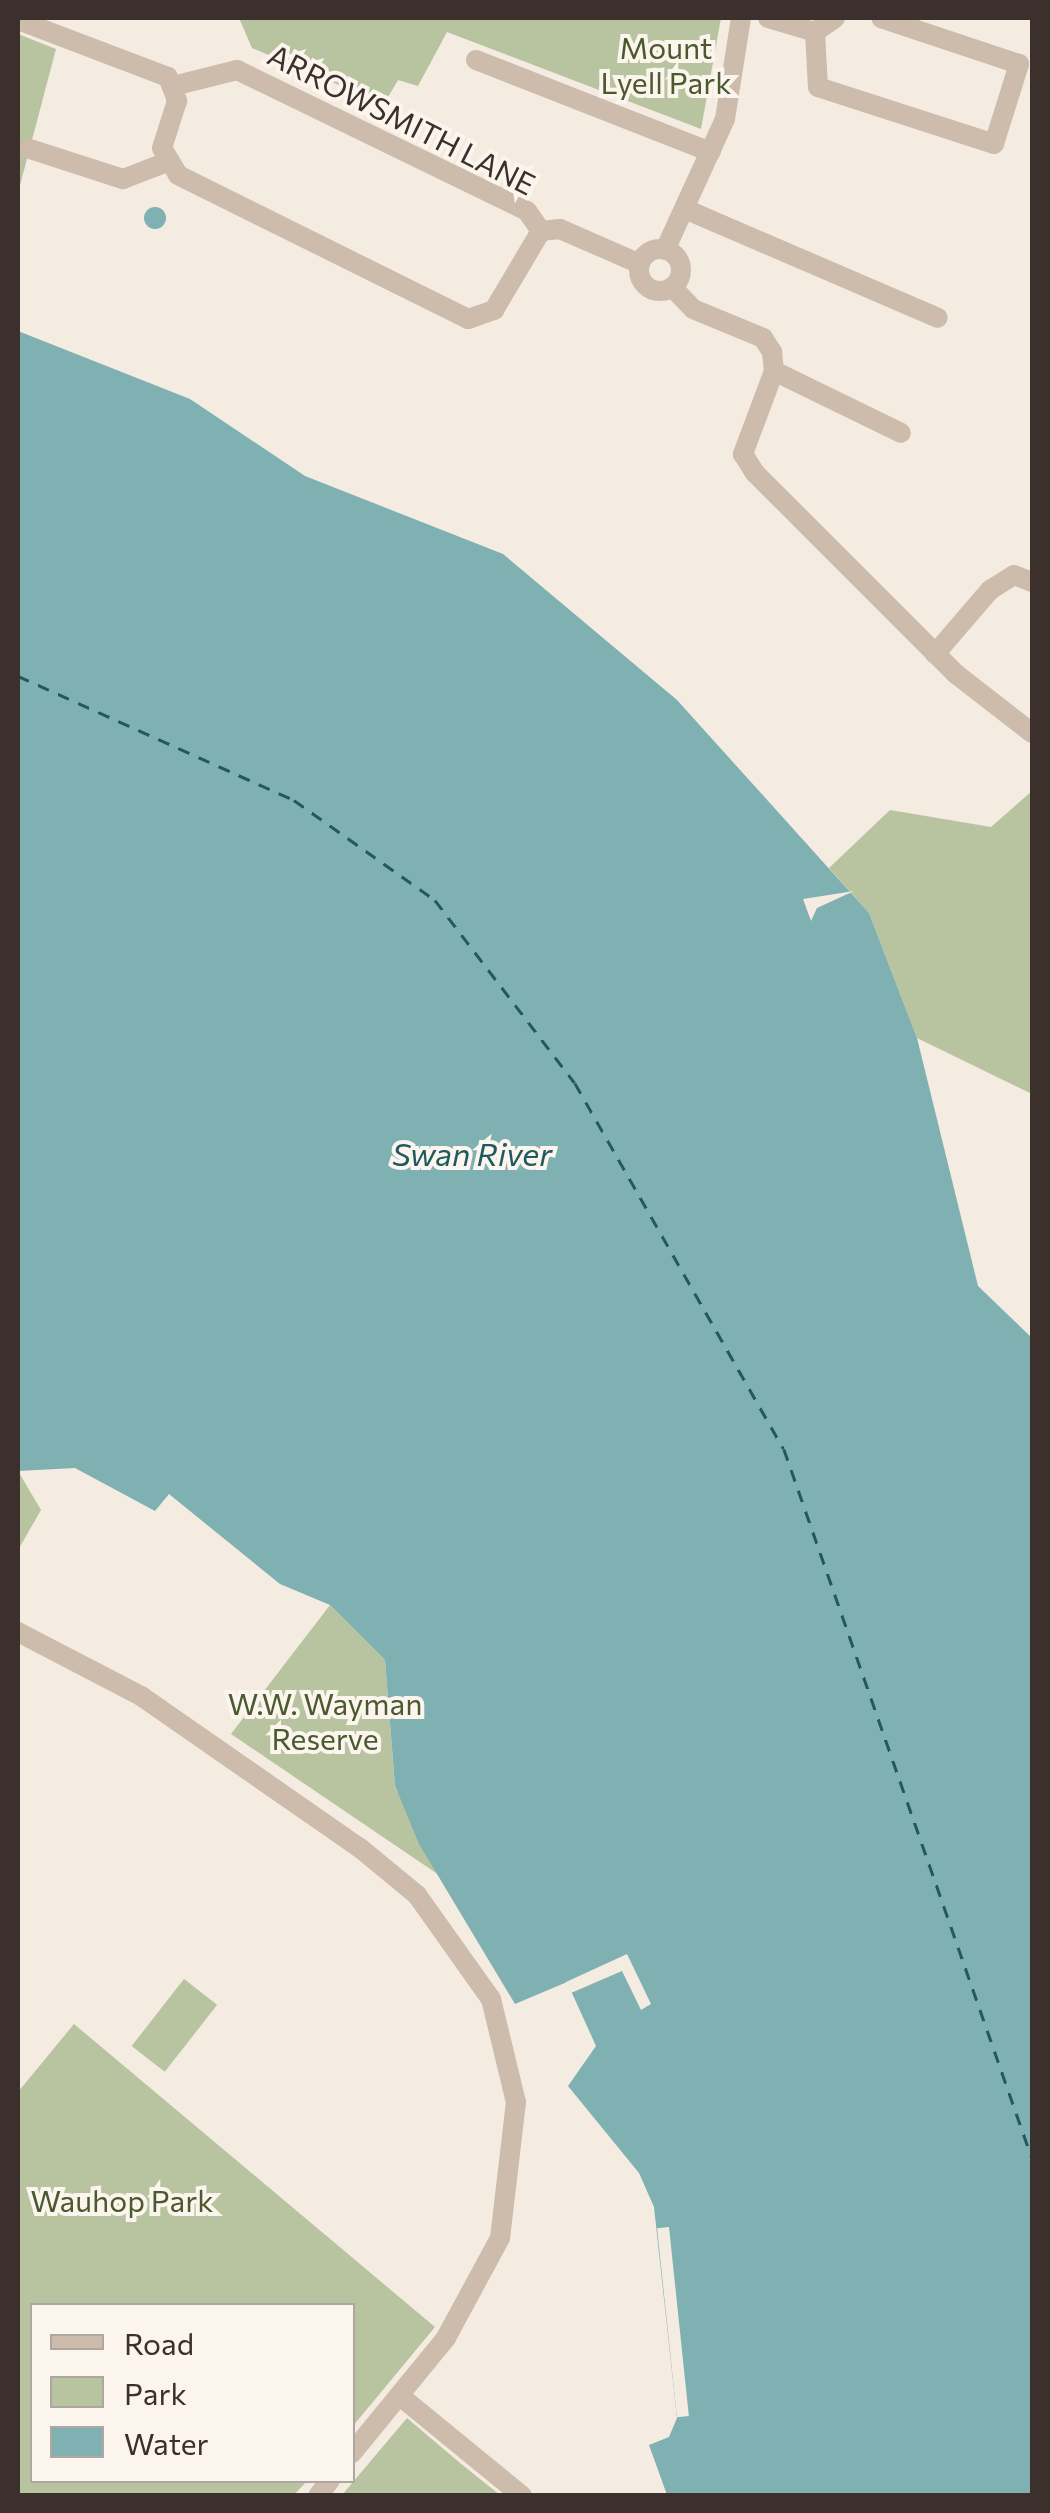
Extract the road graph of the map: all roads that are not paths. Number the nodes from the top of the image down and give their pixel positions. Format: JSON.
{"nodes":[{"id":1,"x":741,"y":18,"type":"edge"},
{"id":2,"x":768,"y":18,"type":"edge"},
{"id":3,"x":835,"y":18,"type":"edge"},
{"id":4,"x":881,"y":18,"type":"edge"},
{"id":5,"x":18,"y":20,"type":"edge"},
{"id":6,"x":35,"y":24,"type":"edge"},
{"id":7,"x":815,"y":32,"type":"junction"},
{"id":8,"x":476,"y":60,"type":"dead end"},
{"id":9,"x":173,"y":86,"type":"junction"},
{"id":10,"x":30,"y":148,"type":"dead end"},
{"id":11,"x":712,"y":152,"type":"junction"},
{"id":12,"x":167,"y":162,"type":"junction"},
{"id":13,"x":684,"y":209,"type":"junction"},
{"id":14,"x":541,"y":231,"type":"junction"},
{"id":15,"x":665,"y":250,"type":"junction"},
{"id":16,"x":640,"y":264,"type":"junction"},
{"id":17,"x":672,"y":288,"type":"junction"},
{"id":18,"x":938,"y":318,"type":"dead end"},
{"id":19,"x":774,"y":371,"type":"junction"},
{"id":20,"x":902,"y":433,"type":"dead end"},
{"id":21,"x":1032,"y":582,"type":"edge"},
{"id":22,"x":936,"y":654,"type":"junction"},
{"id":23,"x":1032,"y":733,"type":"edge"},
{"id":24,"x":18,"y":1632,"type":"edge"},
{"id":25,"x":400,"y":2396,"type":"junction"},
{"id":26,"x":355,"y":2449,"type":"edge"},
{"id":27,"x":522,"y":2496,"type":"edge"}],
"edges":[{"from":1,"to":11,"type":"street"},
{"from":2,"to":7,"type":"street"},
{"from":3,"to":7,"type":"street"},
{"from":4,"to":7,"type":"street"},
{"from":5,"to":6,"type":"street"},
{"from":6,"to":9,"type":"street"},
{"from":8,"to":11,"type":"street"},
{"from":9,"to":12,"type":"street"},
{"from":9,"to":14,"type":"street","name":"ARROWSMITH LANE"},
{"from":10,"to":12,"type":"street"},
{"from":11,"to":13,"type":"street"},
{"from":12,"to":14,"type":"street"},
{"from":13,"to":15,"type":"street"},
{"from":13,"to":18,"type":"street"},
{"from":14,"to":16,"type":"street"},
{"from":15,"to":16,"type":"street"},
{"from":15,"to":17,"type":"street"},
{"from":16,"to":17,"type":"street"},
{"from":17,"to":19,"type":"street"},
{"from":19,"to":20,"type":"street"},
{"from":19,"to":22,"type":"street"},
{"from":21,"to":22,"type":"street"},
{"from":22,"to":23,"type":"street"},
{"from":24,"to":25,"type":"street"},
{"from":25,"to":26,"type":"street"},
{"from":25,"to":27,"type":"street"}]}
